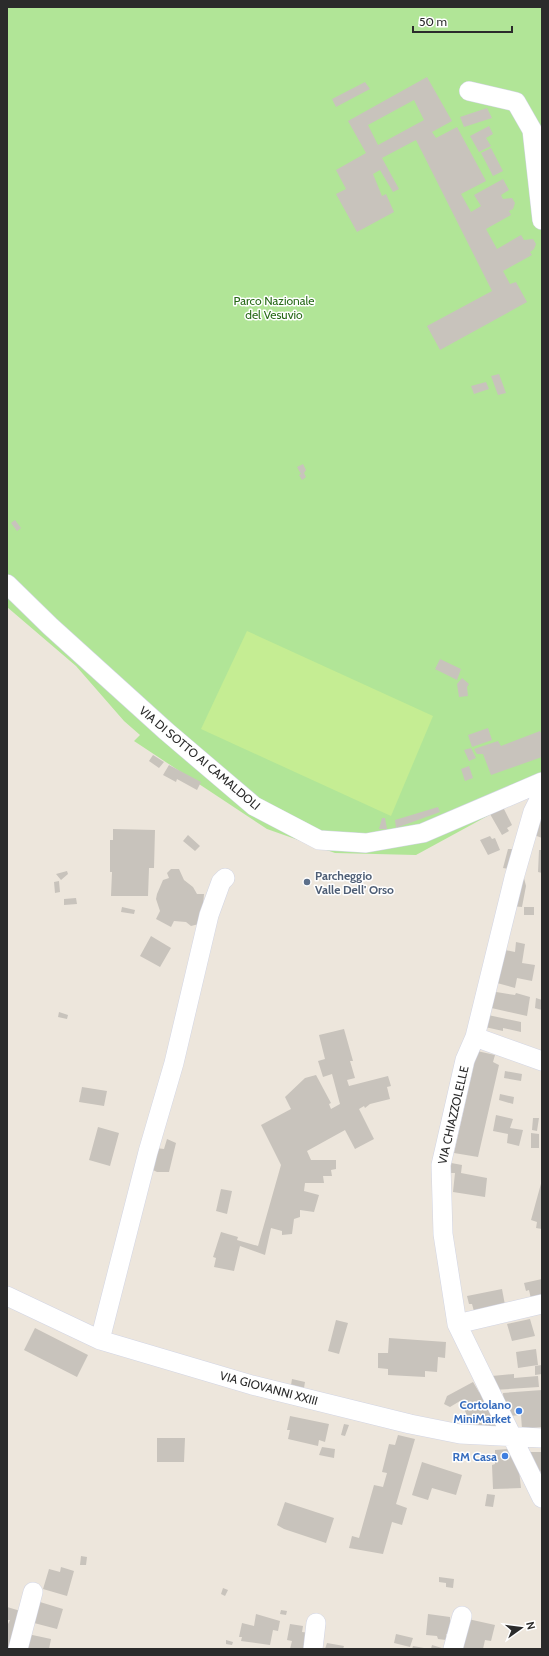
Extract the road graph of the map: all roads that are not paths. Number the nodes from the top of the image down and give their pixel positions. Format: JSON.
{"nodes":[{"id":1,"x":469,"y":91,"type":"dead end"},
{"id":2,"x":542,"y":220,"type":"edge"},
{"id":3,"x":7,"y":584,"type":"edge"},
{"id":4,"x":542,"y":782,"type":"edge"},
{"id":5,"x":542,"y":794,"type":"edge"},
{"id":6,"x":225,"y":878,"type":"dead end"},
{"id":7,"x":475,"y":1037,"type":"junction"},
{"id":8,"x":542,"y":1061,"type":"edge"},
{"id":9,"x":7,"y":1296,"type":"edge"},
{"id":10,"x":542,"y":1304,"type":"edge"},
{"id":11,"x":457,"y":1324,"type":"junction"},
{"id":12,"x":100,"y":1340,"type":"junction"},
{"id":13,"x":513,"y":1438,"type":"junction"},
{"id":14,"x":542,"y":1438,"type":"edge"},
{"id":15,"x":542,"y":1498,"type":"edge"},
{"id":16,"x":33,"y":1592,"type":"dead end"},
{"id":17,"x":462,"y":1616,"type":"dead end"},
{"id":18,"x":316,"y":1623,"type":"dead end"},
{"id":19,"x":18,"y":1649,"type":"edge"},
{"id":20,"x":313,"y":1649,"type":"edge"},
{"id":21,"x":454,"y":1649,"type":"edge"}],
"edges":[{"from":1,"to":2,"type":"street"},
{"from":3,"to":4,"type":"street","name":"VIA DI SOTTO AI CAMALDOLI"},
{"from":5,"to":7,"type":"street","name":"VIA CHIAZZOLELLE"},
{"from":6,"to":12,"type":"street"},
{"from":7,"to":8,"type":"street"},
{"from":7,"to":11,"type":"street","name":"VIA CHIAZZOLELLE"},
{"from":9,"to":12,"type":"street","name":"VIA GIOVANNI XXIII"},
{"from":10,"to":11,"type":"street"},
{"from":11,"to":13,"type":"street","name":"VIA CHIAZZOLELLE"},
{"from":12,"to":13,"type":"street","name":"VIA GIOVANNI XXIII"},
{"from":13,"to":14,"type":"street","name":"VIA GIOVANNI XXIII"},
{"from":13,"to":15,"type":"street","name":"VIA CHIAZZOLELLE"},
{"from":16,"to":19,"type":"street"},
{"from":17,"to":21,"type":"street"},
{"from":18,"to":20,"type":"street"}]}
